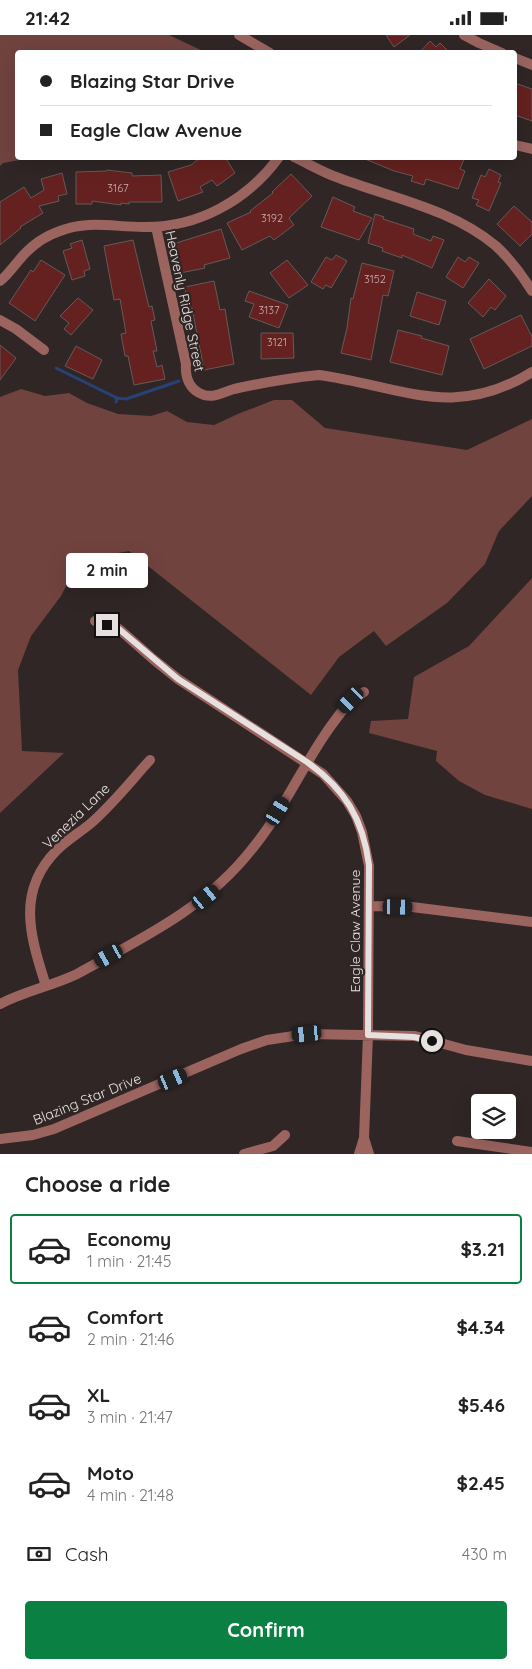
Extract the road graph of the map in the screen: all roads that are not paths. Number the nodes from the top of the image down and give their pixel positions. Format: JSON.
{"nodes":[{"id":1,"x":239,"y":35,"type":"edge"},
{"id":2,"x":464,"y":35,"type":"edge"},
{"id":3,"x":265,"y":50,"type":"edge"},
{"id":4,"x":495,"y":50,"type":"edge"},
{"id":5,"x":517,"y":59,"type":"edge"},
{"id":6,"x":532,"y":65,"type":"edge"},
{"id":7,"x":517,"y":145,"type":"edge"},
{"id":8,"x":532,"y":149,"type":"edge"},
{"id":9,"x":277,"y":160,"type":"edge"},
{"id":10,"x":300,"y":160,"type":"edge"},
{"id":11,"x":156,"y":227,"type":"junction"},
{"id":12,"x":528,"y":275,"type":"edge"},
{"id":13,"x":0,"y":281,"type":"edge"},
{"id":14,"x":532,"y":291,"type":"edge"},
{"id":15,"x":0,"y":320,"type":"edge"},
{"id":16,"x":44,"y":351,"type":"dead end"},
{"id":17,"x":532,"y":372,"type":"edge"},
{"id":18,"x":95,"y":621,"type":"dead end"},
{"id":19,"x":364,"y":692,"type":"dead end"},
{"id":20,"x":150,"y":760,"type":"dead end"},
{"id":21,"x":307,"y":762,"type":"junction"},
{"id":22,"x":369,"y":906,"type":"junction"},
{"id":23,"x":532,"y":922,"type":"edge"},
{"id":24,"x":46,"y":986,"type":"junction"},
{"id":25,"x":0,"y":1004,"type":"edge"},
{"id":26,"x":368,"y":1035,"type":"junction"},
{"id":27,"x":532,"y":1061,"type":"edge"},
{"id":28,"x":285,"y":1135,"type":"dead end"},
{"id":29,"x":364,"y":1138,"type":"junction"},
{"id":30,"x":0,"y":1139,"type":"edge"},
{"id":31,"x":458,"y":1141,"type":"dead end"},
{"id":32,"x":532,"y":1152,"type":"edge"},
{"id":33,"x":244,"y":1154,"type":"edge"},
{"id":34,"x":359,"y":1154,"type":"edge"},
{"id":35,"x":370,"y":1154,"type":"edge"}],
"edges":[{"from":1,"to":3,"type":"street"},
{"from":2,"to":4,"type":"street"},
{"from":5,"to":6,"type":"street"},
{"from":7,"to":8,"type":"street"},
{"from":9,"to":11,"type":"street"},
{"from":10,"to":12,"type":"street"},
{"from":11,"to":13,"type":"street"},
{"from":11,"to":17,"type":"street","name":"Heavenly Ridge Street"},
{"from":12,"to":14,"type":"street"},
{"from":15,"to":16,"type":"street"},
{"from":18,"to":21,"type":"street","name":"Eagle Claw Avenue"},
{"from":19,"to":21,"type":"street"},
{"from":20,"to":24,"type":"street","name":"Venezia Lane"},
{"from":21,"to":22,"type":"street","name":"Eagle Claw Avenue"},
{"from":21,"to":24,"type":"street"},
{"from":22,"to":23,"type":"street"},
{"from":22,"to":26,"type":"street","name":"Eagle Claw Avenue"},
{"from":24,"to":25,"type":"street"},
{"from":26,"to":27,"type":"street","name":"Blazing Star Drive"},
{"from":26,"to":29,"type":"street","name":"Eagle Claw Avenue"},
{"from":26,"to":30,"type":"street","name":"Blazing Star Drive"},
{"from":28,"to":33,"type":"street"},
{"from":29,"to":34,"type":"street","name":"Eagle Claw Avenue"},
{"from":29,"to":35,"type":"street","name":"Eagle Claw Avenue"},
{"from":31,"to":32,"type":"street"}]}
